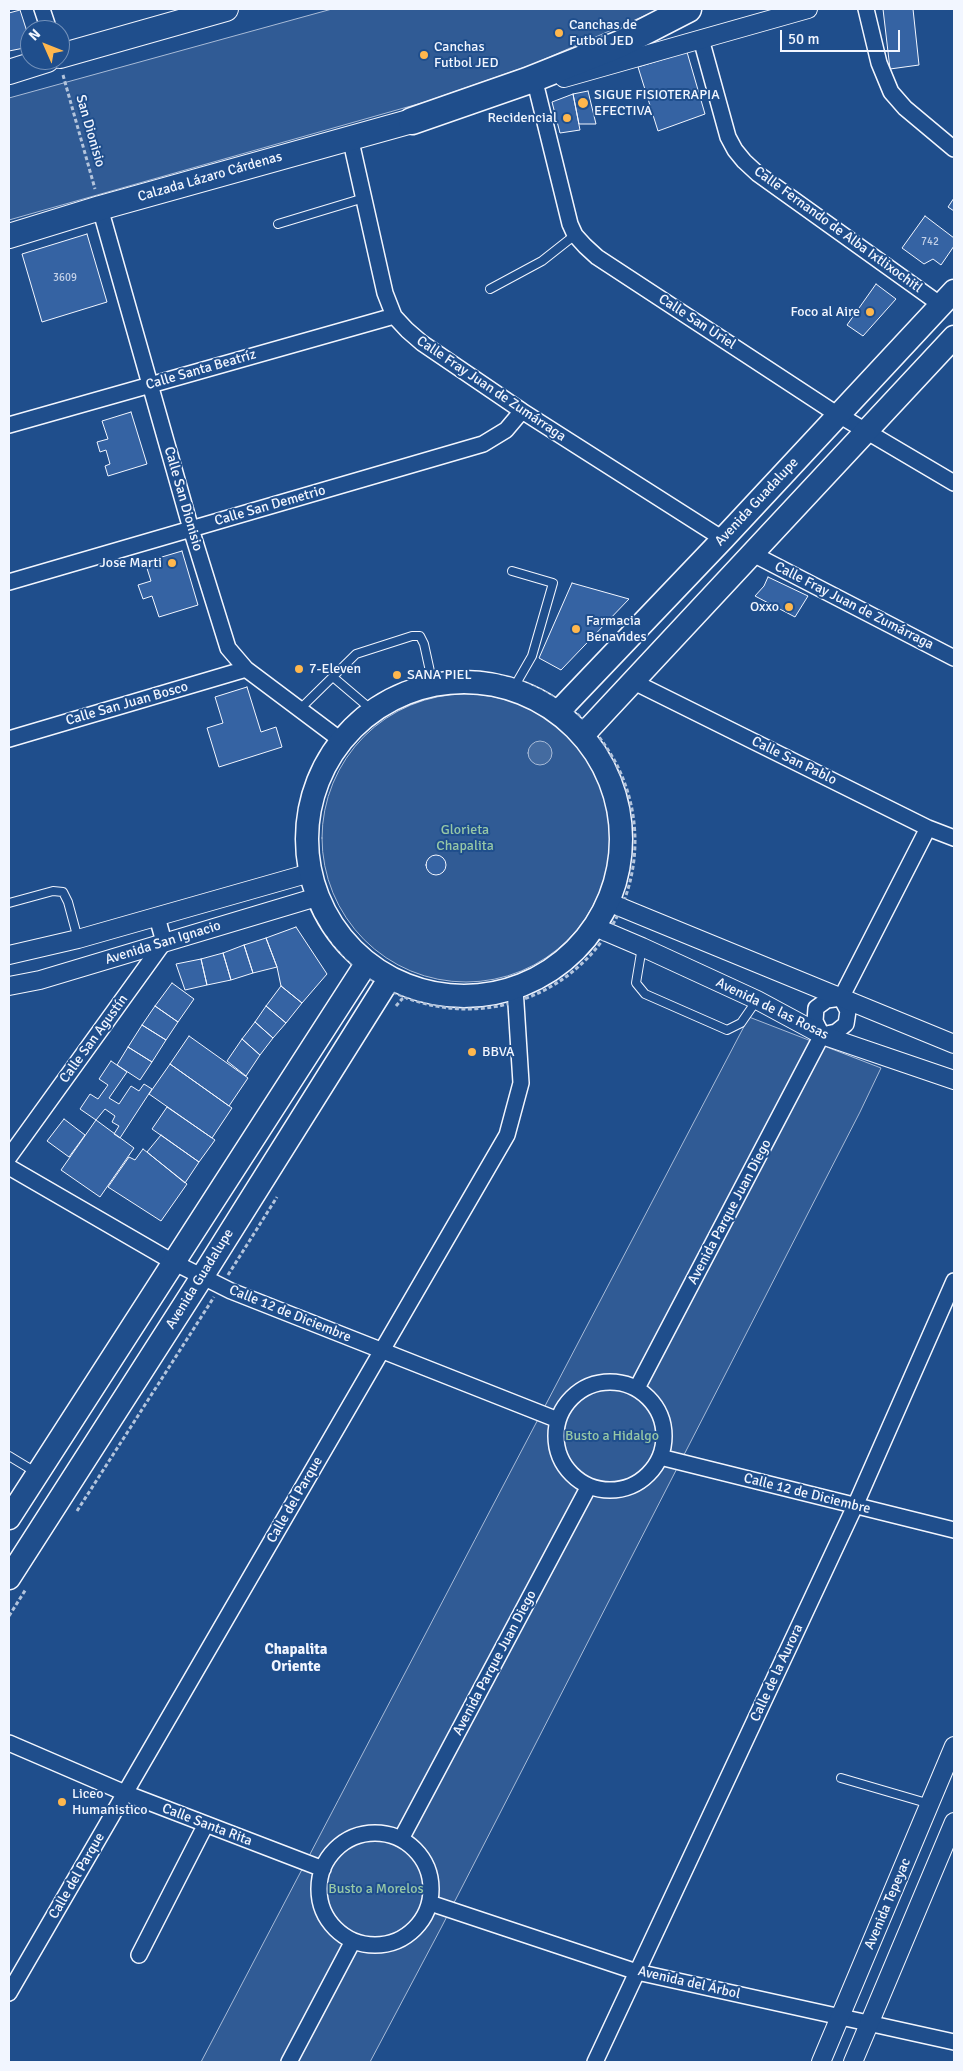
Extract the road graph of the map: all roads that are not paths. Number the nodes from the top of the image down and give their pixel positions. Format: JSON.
{"nodes":[{"id":1,"x":226,"y":9,"type":"edge"},
{"id":2,"x":688,"y":9,"type":"edge"},
{"id":3,"x":808,"y":9,"type":"edge"},
{"id":4,"x":866,"y":9,"type":"edge"},
{"id":5,"x":701,"y":39,"type":"junction"},
{"id":6,"x":70,"y":58,"type":"edge"},
{"id":7,"x":536,"y":86,"type":"junction"},
{"id":8,"x":412,"y":121,"type":"junction"},
{"id":9,"x":350,"y":137,"type":"junction"},
{"id":10,"x":954,"y":148,"type":"edge"},
{"id":11,"x":364,"y":198,"type":"junction"},
{"id":12,"x":100,"y":208,"type":"junction"},
{"id":13,"x":278,"y":224,"type":"dead end"},
{"id":14,"x":575,"y":235,"type":"junction"},
{"id":15,"x":9,"y":236,"type":"edge"},
{"id":16,"x":490,"y":289,"type":"dead end"},
{"id":17,"x":948,"y":298,"type":"edge"},
{"id":18,"x":394,"y":316,"type":"junction"},
{"id":19,"x":954,"y":336,"type":"edge"},
{"id":20,"x":150,"y":385,"type":"junction"},
{"id":21,"x":522,"y":411,"type":"junction"},
{"id":22,"x":839,"y":415,"type":"junction"},
{"id":23,"x":9,"y":425,"type":"edge"},
{"id":24,"x":866,"y":431,"type":"junction"},
{"id":25,"x":954,"y":483,"type":"edge"},
{"id":26,"x":191,"y":529,"type":"junction"},
{"id":27,"x":723,"y":539,"type":"junction"},
{"id":28,"x":753,"y":554,"type":"junction"},
{"id":29,"x":512,"y":571,"type":"dead end"},
{"id":30,"x":9,"y":582,"type":"edge"},
{"id":31,"x":954,"y":658,"type":"edge"},
{"id":32,"x":246,"y":670,"type":"junction"},
{"id":33,"x":333,"y":677,"type":"junction"},
{"id":34,"x":634,"y":682,"type":"junction"},
{"id":35,"x":434,"y":685,"type":"junction"},
{"id":36,"x":513,"y":689,"type":"junction"},
{"id":37,"x":300,"y":710,"type":"junction"},
{"id":38,"x":373,"y":711,"type":"junction"},
{"id":39,"x":558,"y":712,"type":"junction"},
{"id":40,"x":583,"y":735,"type":"junction"},
{"id":41,"x":9,"y":739,"type":"edge"},
{"id":42,"x":342,"y":741,"type":"junction"},
{"id":43,"x":928,"y":828,"type":"junction"},
{"id":44,"x":954,"y":838,"type":"edge"},
{"id":45,"x":310,"y":873,"type":"junction"},
{"id":46,"x":317,"y":897,"type":"junction"},
{"id":47,"x":608,"y":902,"type":"junction"},
{"id":48,"x":9,"y":903,"type":"edge"},
{"id":49,"x":156,"y":917,"type":"junction"},
{"id":50,"x":595,"y":927,"type":"junction"},
{"id":51,"x":78,"y":939,"type":"junction"},
{"id":52,"x":164,"y":942,"type":"junction"},
{"id":53,"x":642,"y":947,"type":"junction"},
{"id":54,"x":9,"y":955,"type":"edge"},
{"id":55,"x":364,"y":967,"type":"junction"},
{"id":56,"x":387,"y":982,"type":"junction"},
{"id":57,"x":9,"y":986,"type":"edge"},
{"id":58,"x":515,"y":988,"type":"junction"},
{"id":59,"x":841,"y":998,"type":"junction"},
{"id":60,"x":757,"y":1000,"type":"junction"},
{"id":61,"x":822,"y":1035,"type":"junction"},
{"id":62,"x":954,"y":1044,"type":"edge"},
{"id":63,"x":954,"y":1080,"type":"edge"},
{"id":64,"x":9,"y":1157,"type":"edge"},
{"id":65,"x":9,"y":1167,"type":"edge"},
{"id":66,"x":173,"y":1262,"type":"junction"},
{"id":67,"x":202,"y":1277,"type":"junction"},
{"id":68,"x":954,"y":1281,"type":"edge"},
{"id":69,"x":382,"y":1350,"type":"junction"},
{"id":70,"x":637,"y":1388,"type":"junction"},
{"id":71,"x":558,"y":1420,"type":"junction"},
{"id":72,"x":9,"y":1456,"type":"edge"},
{"id":73,"x":660,"y":1457,"type":"junction"},
{"id":74,"x":37,"y":1473,"type":"junction"},
{"id":75,"x":589,"y":1486,"type":"junction"},
{"id":76,"x":855,"y":1506,"type":"junction"},
{"id":77,"x":9,"y":1518,"type":"edge"},
{"id":78,"x":954,"y":1530,"type":"edge"},
{"id":79,"x":9,"y":1578,"type":"edge"},
{"id":80,"x":9,"y":1743,"type":"edge"},
{"id":81,"x":954,"y":1746,"type":"edge"},
{"id":82,"x":950,"y":1767,"type":"edge"},
{"id":83,"x":841,"y":1778,"type":"dead end"},
{"id":84,"x":125,"y":1793,"type":"junction"},
{"id":85,"x":930,"y":1804,"type":"junction"},
{"id":86,"x":954,"y":1822,"type":"edge"},
{"id":87,"x":206,"y":1824,"type":"junction"},
{"id":88,"x":401,"y":1839,"type":"junction"},
{"id":89,"x":323,"y":1869,"type":"junction"},
{"id":90,"x":430,"y":1903,"type":"junction"},
{"id":91,"x":353,"y":1941,"type":"junction"},
{"id":92,"x":139,"y":1955,"type":"dead end"},
{"id":93,"x":638,"y":1972,"type":"junction"},
{"id":94,"x":9,"y":1993,"type":"edge"},
{"id":95,"x":839,"y":2017,"type":"junction"},
{"id":96,"x":868,"y":2023,"type":"junction"},
{"id":97,"x":954,"y":2042,"type":"edge"},
{"id":98,"x":289,"y":2062,"type":"edge"},
{"id":99,"x":595,"y":2062,"type":"edge"},
{"id":100,"x":821,"y":2062,"type":"edge"},
{"id":101,"x":853,"y":2062,"type":"edge"}],
"edges":[{"from":1,"to":6,"type":"highway"},
{"from":2,"to":8,"type":"highway","name":"Calzada Lázaro Cárdenas"},
{"from":3,"to":5,"type":"street","name":"Calzada Lázaro Cárdenas"},
{"from":4,"to":10,"type":"street"},
{"from":5,"to":7,"type":"street","name":"Calzada Lázaro Cárdenas"},
{"from":5,"to":17,"type":"street","name":"Calle Fernando de Alba Ixtlixochitl"},
{"from":7,"to":8,"type":"street","name":"Calzada Lázaro Cárdenas"},
{"from":7,"to":14,"type":"street","name":"Calle San Uriel"},
{"from":8,"to":9,"type":"highway","name":"Calzada Lázaro Cárdenas"},
{"from":9,"to":11,"type":"street","name":"Calle Fray Juan de Zumárraga"},
{"from":9,"to":12,"type":"highway","name":"Calzada Lázaro Cárdenas"},
{"from":11,"to":13,"type":"lane"},
{"from":11,"to":18,"type":"street","name":"Calle Fray Juan de Zumárraga"},
{"from":12,"to":15,"type":"highway","name":"Calzada Lázaro Cárdenas"},
{"from":12,"to":20,"type":"street","name":"Calle San Dionisio"},
{"from":14,"to":16,"type":"lane"},
{"from":14,"to":22,"type":"street","name":"Calle San Uriel"},
{"from":17,"to":22,"type":"main road","name":"Avenida Guadalupe"},
{"from":18,"to":20,"type":"street","name":"Calle Santa Beatríz"},
{"from":18,"to":21,"type":"street","name":"Calle Fray Juan de Zumárraga"},
{"from":19,"to":24,"type":"main road"},
{"from":20,"to":23,"type":"street","name":"Calle Santa Beatríz"},
{"from":20,"to":26,"type":"street","name":"Calle San Dionisio"},
{"from":21,"to":26,"type":"street","name":"Calle San Demetrio"},
{"from":21,"to":27,"type":"street","name":"Calle Fray Juan de Zumárraga"},
{"from":22,"to":24,"type":"street","name":"Calle San Uriel"},
{"from":22,"to":27,"type":"main road","name":"Avenida Guadalupe"},
{"from":24,"to":25,"type":"street","name":"Calle San Uriel"},
{"from":24,"to":28,"type":"main road"},
{"from":26,"to":30,"type":"street","name":"Calle San Demetrio"},
{"from":26,"to":32,"type":"street","name":"Calle San Dionisio"},
{"from":27,"to":39,"type":"main road","name":"Avenida Guadalupe"},
{"from":28,"to":31,"type":"street","name":"Calle Fray Juan de Zumárraga"},
{"from":28,"to":34,"type":"main road"},
{"from":29,"to":36,"type":"lane"},
{"from":32,"to":37,"type":"street","name":"Calle San Dionisio"},
{"from":32,"to":41,"type":"street","name":"Calle San Juan Bosco"},
{"from":33,"to":35,"type":"lane"},
{"from":33,"to":37,"type":"lane"},
{"from":33,"to":38,"type":"lane"},
{"from":34,"to":40,"type":"main road"},
{"from":34,"to":43,"type":"street","name":"Calle San Pablo"},
{"from":35,"to":36,"type":"main road"},
{"from":35,"to":38,"type":"main road"},
{"from":36,"to":39,"type":"main road"},
{"from":37,"to":42,"type":"street","name":"Calle San Dionisio"},
{"from":38,"to":42,"type":"main road"},
{"from":39,"to":40,"type":"main road"},
{"from":40,"to":47,"type":"main road"},
{"from":42,"to":45,"type":"main road"},
{"from":43,"to":44,"type":"street","name":"Calle San Pablo"},
{"from":43,"to":59,"type":"street"},
{"from":45,"to":46,"type":"main road"},
{"from":45,"to":49,"type":"street","name":"Avenida San Ignacio"},
{"from":46,"to":52,"type":"street","name":"Avenida San Ignacio"},
{"from":46,"to":55,"type":"main road"},
{"from":47,"to":50,"type":"main road"},
{"from":47,"to":59,"type":"street"},
{"from":48,"to":51,"type":"lane"},
{"from":49,"to":51,"type":"street","name":"Avenida San Ignacio"},
{"from":49,"to":52,"type":"street"},
{"from":50,"to":53,"type":"street","name":"Avenida de las Rosas"},
{"from":50,"to":58,"type":"main road"},
{"from":51,"to":54,"type":"street","name":"Avenida San Ignacio"},
{"from":52,"to":57,"type":"street","name":"Avenida San Ignacio"},
{"from":52,"to":64,"type":"street","name":"Calle San Agustín"},
{"from":53,"to":60,"type":"street","name":"Avenida de las Rosas"},
{"from":53,"to":60,"type":"lane"},
{"from":55,"to":56,"type":"main road"},
{"from":55,"to":66,"type":"main road"},
{"from":56,"to":58,"type":"main road"},
{"from":56,"to":67,"type":"main road","name":"Avenida Guadalupe"},
{"from":58,"to":69,"type":"street","name":"Calle del Parque"},
{"from":59,"to":61,"type":"street"},
{"from":59,"to":61,"type":"street"},
{"from":59,"to":62,"type":"street"},
{"from":60,"to":61,"type":"street","name":"Avenida de las Rosas"},
{"from":61,"to":63,"type":"street","name":"Avenida de las Rosas"},
{"from":61,"to":70,"type":"street","name":"Avenida Parque Juan Diego"},
{"from":65,"to":66,"type":"street","name":"Calle 12 de Diciembre"},
{"from":66,"to":67,"type":"street","name":"Calle 12 de Diciembre"},
{"from":66,"to":74,"type":"main road"},
{"from":67,"to":69,"type":"street","name":"Calle 12 de Diciembre"},
{"from":67,"to":79,"type":"main road","name":"Avenida Guadalupe"},
{"from":68,"to":76,"type":"street","name":"Calle de la Aurora"},
{"from":69,"to":71,"type":"street","name":"Calle 12 de Diciembre"},
{"from":69,"to":84,"type":"street","name":"Calle del Parque"},
{"from":70,"to":71,"type":"street"},
{"from":70,"to":73,"type":"street"},
{"from":71,"to":75,"type":"street"},
{"from":72,"to":74,"type":"lane"},
{"from":73,"to":75,"type":"street"},
{"from":73,"to":76,"type":"street","name":"Calle 12 de Diciembre"},
{"from":74,"to":77,"type":"main road"},
{"from":75,"to":88,"type":"street","name":"Avenida Parque Juan Diego"},
{"from":76,"to":78,"type":"street","name":"Calle 12 de Diciembre"},
{"from":76,"to":93,"type":"street","name":"Calle de la Aurora"},
{"from":80,"to":84,"type":"street","name":"Calle Santa Rita"},
{"from":81,"to":82,"type":"street","name":"Avenida Tepeyac"},
{"from":82,"to":85,"type":"street","name":"Avenida Tepeyac"},
{"from":83,"to":85,"type":"lane"},
{"from":84,"to":87,"type":"street","name":"Calle Santa Rita"},
{"from":84,"to":94,"type":"street","name":"Calle del Parque"},
{"from":85,"to":95,"type":"street","name":"Avenida Tepeyac"},
{"from":86,"to":96,"type":"street","name":"Avenida Tepeyac"},
{"from":87,"to":89,"type":"street","name":"Calle Santa Rita"},
{"from":87,"to":92,"type":"street"},
{"from":88,"to":89,"type":"street"},
{"from":88,"to":90,"type":"street"},
{"from":89,"to":91,"type":"street"},
{"from":90,"to":91,"type":"street"},
{"from":90,"to":93,"type":"street","name":"Avenida del Árbol"},
{"from":91,"to":98,"type":"street"},
{"from":93,"to":95,"type":"street","name":"Avenida del Árbol"},
{"from":93,"to":99,"type":"street","name":"Calle de la Aurora"},
{"from":95,"to":96,"type":"street","name":"Avenida del Árbol"},
{"from":95,"to":100,"type":"street","name":"Avenida Tepeyac"},
{"from":96,"to":97,"type":"street","name":"Avenida del Árbol"},
{"from":96,"to":101,"type":"street","name":"Avenida Tepeyac"}]}
